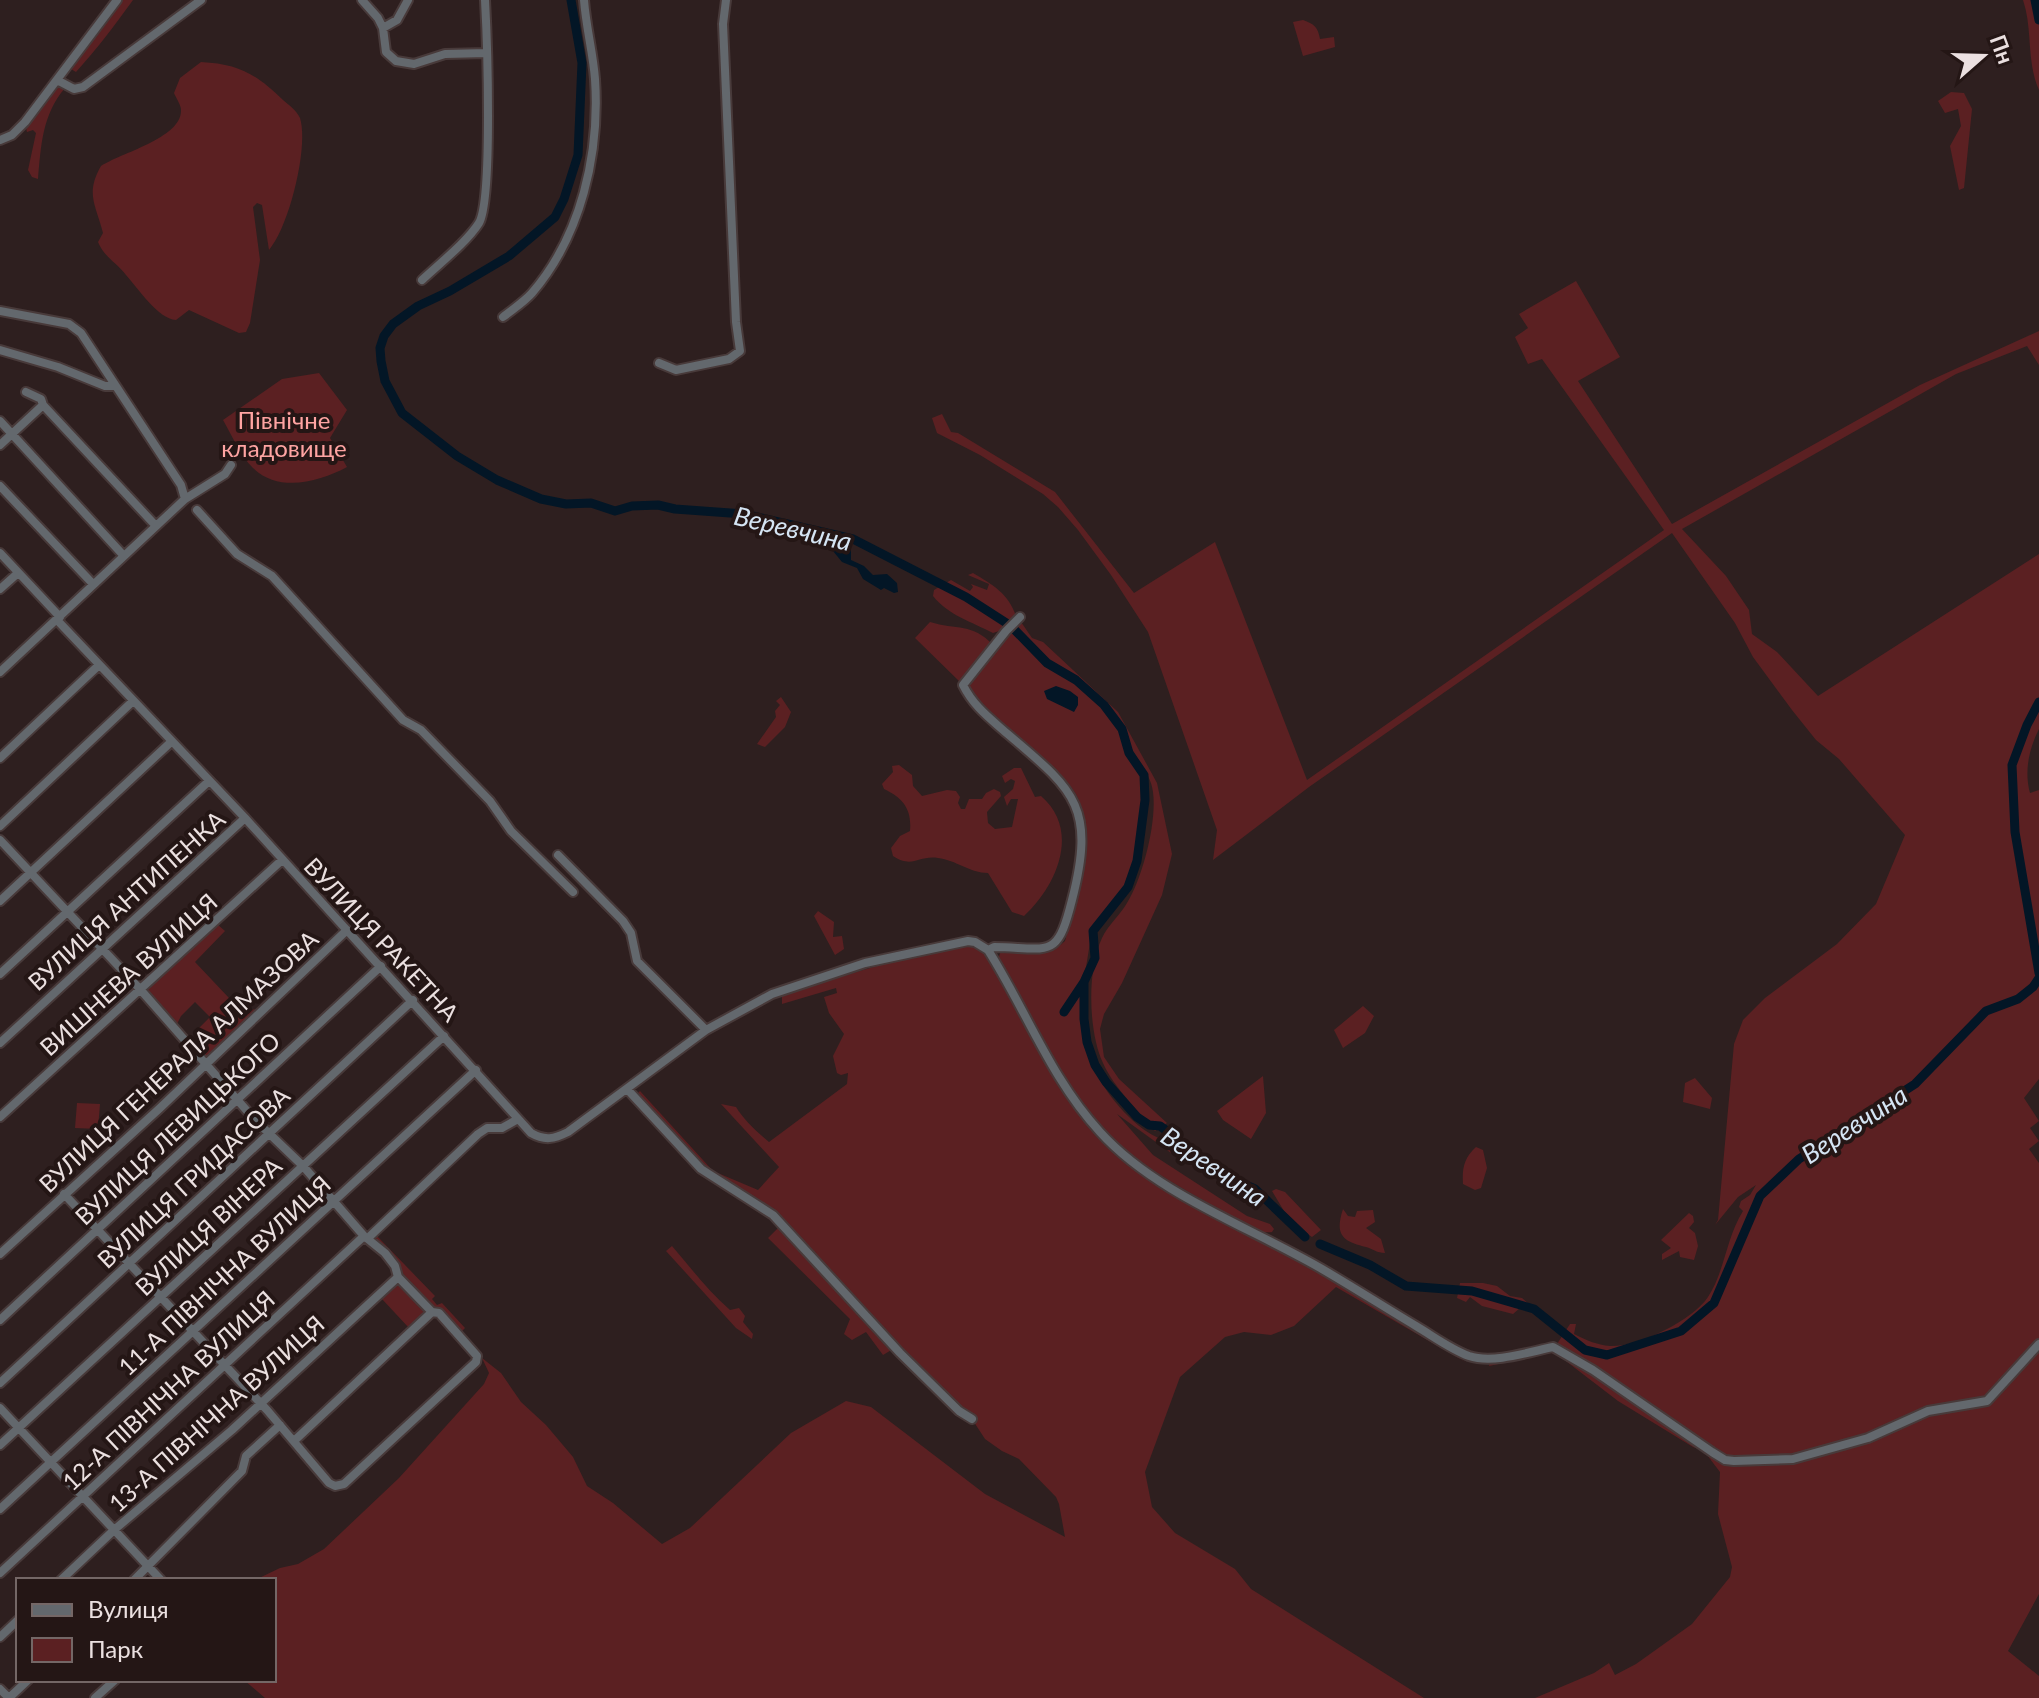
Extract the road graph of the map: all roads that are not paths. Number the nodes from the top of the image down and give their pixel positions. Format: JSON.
{"nodes":[{"id":1,"x":117,"y":0,"type":"edge"},
{"id":2,"x":201,"y":0,"type":"edge"},
{"id":3,"x":362,"y":0,"type":"edge"},
{"id":4,"x":408,"y":0,"type":"edge"},
{"id":5,"x":485,"y":0,"type":"edge"},
{"id":6,"x":584,"y":0,"type":"edge"},
{"id":7,"x":726,"y":0,"type":"edge"},
{"id":8,"x":383,"y":28,"type":"junction"},
{"id":9,"x":487,"y":53,"type":"junction"},
{"id":10,"x":57,"y":80,"type":"junction"},
{"id":11,"x":0,"y":140,"type":"edge"},
{"id":12,"x":422,"y":280,"type":"dead end"},
{"id":13,"x":0,"y":311,"type":"edge"},
{"id":14,"x":503,"y":317,"type":"dead end"},
{"id":15,"x":0,"y":350,"type":"edge"},
{"id":16,"x":659,"y":363,"type":"dead end"},
{"id":17,"x":115,"y":386,"type":"junction"},
{"id":18,"x":26,"y":392,"type":"dead end"},
{"id":19,"x":43,"y":405,"type":"junction"},
{"id":20,"x":0,"y":421,"type":"edge"},
{"id":21,"x":12,"y":434,"type":"junction"},
{"id":22,"x":0,"y":445,"type":"edge"},
{"id":23,"x":231,"y":465,"type":"dead end"},
{"id":24,"x":0,"y":486,"type":"edge"},
{"id":25,"x":185,"y":499,"type":"junction"},
{"id":26,"x":197,"y":510,"type":"dead end"},
{"id":27,"x":156,"y":526,"type":"junction"},
{"id":28,"x":0,"y":553,"type":"edge"},
{"id":29,"x":124,"y":556,"type":"junction"},
{"id":30,"x":18,"y":573,"type":"junction"},
{"id":31,"x":93,"y":584,"type":"junction"},
{"id":32,"x":0,"y":589,"type":"edge"},
{"id":33,"x":58,"y":618,"type":"junction"},
{"id":34,"x":1017,"y":620,"type":"dead end"},
{"id":35,"x":99,"y":665,"type":"junction"},
{"id":36,"x":0,"y":672,"type":"edge"},
{"id":37,"x":133,"y":701,"type":"junction"},
{"id":38,"x":171,"y":742,"type":"junction"},
{"id":39,"x":0,"y":758,"type":"edge"},
{"id":40,"x":209,"y":781,"type":"junction"},
{"id":41,"x":245,"y":818,"type":"junction"},
{"id":42,"x":0,"y":826,"type":"edge"},
{"id":43,"x":0,"y":840,"type":"edge"},
{"id":44,"x":558,"y":855,"type":"dead end"},
{"id":45,"x":282,"y":860,"type":"junction"},
{"id":46,"x":31,"y":873,"type":"junction"},
{"id":47,"x":573,"y":892,"type":"dead end"},
{"id":48,"x":0,"y":901,"type":"edge"},
{"id":49,"x":67,"y":912,"type":"junction"},
{"id":50,"x":347,"y":930,"type":"junction"},
{"id":51,"x":101,"y":949,"type":"junction"},
{"id":52,"x":988,"y":950,"type":"junction"},
{"id":53,"x":381,"y":966,"type":"junction"},
{"id":54,"x":0,"y":974,"type":"edge"},
{"id":55,"x":139,"y":988,"type":"junction"},
{"id":56,"x":413,"y":1000,"type":"junction"},
{"id":57,"x":706,"y":1030,"type":"junction"},
{"id":58,"x":444,"y":1036,"type":"junction"},
{"id":59,"x":0,"y":1043,"type":"edge"},
{"id":60,"x":207,"y":1064,"type":"junction"},
{"id":61,"x":476,"y":1070,"type":"junction"},
{"id":62,"x":627,"y":1089,"type":"junction"},
{"id":63,"x":237,"y":1099,"type":"junction"},
{"id":64,"x":0,"y":1117,"type":"edge"},
{"id":65,"x":518,"y":1119,"type":"junction"},
{"id":66,"x":271,"y":1133,"type":"junction"},
{"id":67,"x":303,"y":1166,"type":"junction"},
{"id":68,"x":64,"y":1194,"type":"junction"},
{"id":69,"x":332,"y":1201,"type":"junction"},
{"id":70,"x":97,"y":1229,"type":"junction"},
{"id":71,"x":366,"y":1237,"type":"junction"},
{"id":72,"x":0,"y":1254,"type":"edge"},
{"id":73,"x":129,"y":1263,"type":"junction"},
{"id":74,"x":398,"y":1277,"type":"junction"},
{"id":75,"x":161,"y":1296,"type":"junction"},
{"id":76,"x":433,"y":1311,"type":"junction"},
{"id":77,"x":0,"y":1320,"type":"edge"},
{"id":78,"x":193,"y":1331,"type":"junction"},
{"id":79,"x":2039,"y":1344,"type":"edge"},
{"id":80,"x":225,"y":1365,"type":"junction"},
{"id":81,"x":0,"y":1383,"type":"edge"},
{"id":82,"x":261,"y":1404,"type":"junction"},
{"id":83,"x":0,"y":1408,"type":"edge"},
{"id":84,"x":972,"y":1419,"type":"dead end"},
{"id":85,"x":280,"y":1425,"type":"junction"},
{"id":86,"x":19,"y":1428,"type":"junction"},
{"id":87,"x":294,"y":1441,"type":"junction"},
{"id":88,"x":0,"y":1445,"type":"edge"},
{"id":89,"x":51,"y":1462,"type":"junction"},
{"id":90,"x":83,"y":1495,"type":"junction"},
{"id":91,"x":0,"y":1509,"type":"edge"},
{"id":92,"x":114,"y":1530,"type":"junction"},
{"id":93,"x":148,"y":1567,"type":"junction"},
{"id":94,"x":0,"y":1573,"type":"edge"},
{"id":95,"x":63,"y":1578,"type":"edge"},
{"id":96,"x":136,"y":1578,"type":"edge"},
{"id":97,"x":159,"y":1578,"type":"edge"},
{"id":98,"x":16,"y":1622,"type":"edge"},
{"id":99,"x":0,"y":1637,"type":"edge"},
{"id":100,"x":26,"y":1682,"type":"edge"},
{"id":101,"x":113,"y":1682,"type":"edge"},
{"id":102,"x":0,"y":1689,"type":"edge"},
{"id":103,"x":9,"y":1698,"type":"edge"},
{"id":104,"x":95,"y":1698,"type":"edge"}],
"edges":[{"from":1,"to":10,"type":"street"},
{"from":2,"to":10,"type":"street"},
{"from":3,"to":8,"type":"street"},
{"from":4,"to":8,"type":"street"},
{"from":5,"to":9,"type":"street"},
{"from":6,"to":14,"type":"street"},
{"from":7,"to":16,"type":"street"},
{"from":8,"to":9,"type":"street"},
{"from":9,"to":12,"type":"street"},
{"from":10,"to":11,"type":"street"},
{"from":13,"to":17,"type":"street"},
{"from":15,"to":17,"type":"street"},
{"from":17,"to":25,"type":"street"},
{"from":18,"to":19,"type":"street"},
{"from":19,"to":21,"type":"street"},
{"from":19,"to":27,"type":"street"},
{"from":20,"to":21,"type":"street"},
{"from":21,"to":22,"type":"street"},
{"from":21,"to":29,"type":"street"},
{"from":23,"to":25,"type":"street"},
{"from":24,"to":31,"type":"street"},
{"from":25,"to":27,"type":"street"},
{"from":26,"to":47,"type":"street"},
{"from":27,"to":29,"type":"street"},
{"from":28,"to":30,"type":"street","name":"ВУЛИЦЯ РАКЕТНА"},
{"from":29,"to":31,"type":"street"},
{"from":30,"to":32,"type":"street"},
{"from":30,"to":33,"type":"street","name":"ВУЛИЦЯ РАКЕТНА"},
{"from":31,"to":33,"type":"street"},
{"from":33,"to":35,"type":"street","name":"ВУЛИЦЯ РАКЕТНА"},
{"from":33,"to":36,"type":"street"},
{"from":34,"to":52,"type":"street","name":"ВУЛИЦЯ РАКЕТНА"},
{"from":35,"to":37,"type":"street","name":"ВУЛИЦЯ РАКЕТНА"},
{"from":35,"to":39,"type":"street"},
{"from":37,"to":38,"type":"street","name":"ВУЛИЦЯ РАКЕТНА"},
{"from":37,"to":42,"type":"street"},
{"from":38,"to":40,"type":"street","name":"ВУЛИЦЯ РАКЕТНА"},
{"from":38,"to":46,"type":"street"},
{"from":40,"to":41,"type":"street","name":"ВУЛИЦЯ РАКЕТНА"},
{"from":40,"to":49,"type":"street"},
{"from":41,"to":45,"type":"street","name":"ВУЛИЦЯ РАКЕТНА"},
{"from":41,"to":51,"type":"street","name":"ВУЛИЦЯ АНТИПЕНКА"},
{"from":43,"to":46,"type":"street"},
{"from":44,"to":57,"type":"street"},
{"from":45,"to":50,"type":"street","name":"ВУЛИЦЯ РАКЕТНА"},
{"from":45,"to":55,"type":"street","name":"ВИШНЕВА ВУЛИЦЯ"},
{"from":46,"to":48,"type":"street"},
{"from":46,"to":49,"type":"street"},
{"from":49,"to":51,"type":"street"},
{"from":49,"to":54,"type":"street"},
{"from":50,"to":53,"type":"street","name":"ВУЛИЦЯ РАКЕТНА"},
{"from":50,"to":60,"type":"street","name":"ВУЛИЦЯ ГЕНЕРАЛА АЛМАЗОВА"},
{"from":51,"to":55,"type":"street"},
{"from":51,"to":59,"type":"street","name":"ВУЛИЦЯ АНТИПЕНКА"},
{"from":52,"to":57,"type":"street","name":"ВУЛИЦЯ РАКЕТНА"},
{"from":52,"to":79,"type":"street"},
{"from":53,"to":56,"type":"street","name":"ВУЛИЦЯ РАКЕТНА"},
{"from":53,"to":63,"type":"street","name":"ВУЛИЦЯ ЛЕВИЦЬКОГО"},
{"from":55,"to":60,"type":"street"},
{"from":55,"to":64,"type":"street","name":"ВИШНЕВА ВУЛИЦЯ"},
{"from":56,"to":58,"type":"street","name":"ВУЛИЦЯ РАКЕТНА"},
{"from":56,"to":66,"type":"street","name":"ВУЛИЦЯ ГРИДАСОВА"},
{"from":57,"to":62,"type":"street","name":"ВУЛИЦЯ РАКЕТНА"},
{"from":58,"to":61,"type":"street","name":"ВУЛИЦЯ РАКЕТНА"},
{"from":58,"to":67,"type":"street","name":"ВУЛИЦЯ ВІНЕРА"},
{"from":60,"to":63,"type":"street"},
{"from":60,"to":68,"type":"street","name":"ВУЛИЦЯ ГЕНЕРАЛА АЛМАЗОВА"},
{"from":61,"to":65,"type":"street","name":"ВУЛИЦЯ РАКЕТНА"},
{"from":61,"to":69,"type":"street","name":"11-А ПІВНІЧНА ВУЛИЦЯ"},
{"from":62,"to":65,"type":"street","name":"ВУЛИЦЯ РАКЕТНА"},
{"from":62,"to":84,"type":"street"},
{"from":63,"to":66,"type":"street"},
{"from":63,"to":70,"type":"street","name":"ВУЛИЦЯ ЛЕВИЦЬКОГО"},
{"from":65,"to":71,"type":"street","name":"12-А ПІВНІЧНА ВУЛИЦЯ"},
{"from":66,"to":67,"type":"street"},
{"from":66,"to":73,"type":"street","name":"ВУЛИЦЯ ГРИДАСОВА"},
{"from":67,"to":69,"type":"street"},
{"from":67,"to":75,"type":"street","name":"ВУЛИЦЯ ВІНЕРА"},
{"from":68,"to":70,"type":"street"},
{"from":68,"to":72,"type":"street","name":"ВУЛИЦЯ ГЕНЕРАЛА АЛМАЗОВА"},
{"from":69,"to":71,"type":"street"},
{"from":69,"to":78,"type":"street","name":"11-А ПІВНІЧНА ВУЛИЦЯ"},
{"from":70,"to":73,"type":"street"},
{"from":70,"to":77,"type":"street","name":"ВУЛИЦЯ ЛЕВИЦЬКОГО"},
{"from":71,"to":74,"type":"street"},
{"from":71,"to":80,"type":"street","name":"12-А ПІВНІЧНА ВУЛИЦЯ"},
{"from":73,"to":75,"type":"street"},
{"from":73,"to":81,"type":"street","name":"ВУЛИЦЯ ГРИДАСОВА"},
{"from":74,"to":76,"type":"street"},
{"from":74,"to":82,"type":"street","name":"13-А ПІВНІЧНА ВУЛИЦЯ"},
{"from":75,"to":78,"type":"street"},
{"from":75,"to":86,"type":"street","name":"ВУЛИЦЯ ВІНЕРА"},
{"from":76,"to":87,"type":"street"},
{"from":76,"to":87,"type":"street"},
{"from":78,"to":80,"type":"street"},
{"from":78,"to":89,"type":"street","name":"11-А ПІВНІЧНА ВУЛИЦЯ"},
{"from":80,"to":82,"type":"street"},
{"from":80,"to":90,"type":"street","name":"12-А ПІВНІЧНА ВУЛИЦЯ"},
{"from":82,"to":85,"type":"street"},
{"from":82,"to":92,"type":"street","name":"13-А ПІВНІЧНА ВУЛИЦЯ"},
{"from":83,"to":86,"type":"street"},
{"from":85,"to":87,"type":"street"},
{"from":85,"to":93,"type":"street"},
{"from":86,"to":88,"type":"street","name":"ВУЛИЦЯ ВІНЕРА"},
{"from":86,"to":89,"type":"street"},
{"from":89,"to":90,"type":"street"},
{"from":89,"to":91,"type":"street","name":"11-А ПІВНІЧНА ВУЛИЦЯ"},
{"from":90,"to":92,"type":"street"},
{"from":90,"to":94,"type":"street","name":"12-А ПІВНІЧНА ВУЛИЦЯ"},
{"from":92,"to":93,"type":"street"},
{"from":92,"to":95,"type":"street","name":"13-А ПІВНІЧНА ВУЛИЦЯ"},
{"from":93,"to":96,"type":"street"},
{"from":93,"to":97,"type":"street"},
{"from":98,"to":99,"type":"street"},
{"from":100,"to":103,"type":"street"},
{"from":101,"to":104,"type":"street"},
{"from":102,"to":103,"type":"street"}]}
